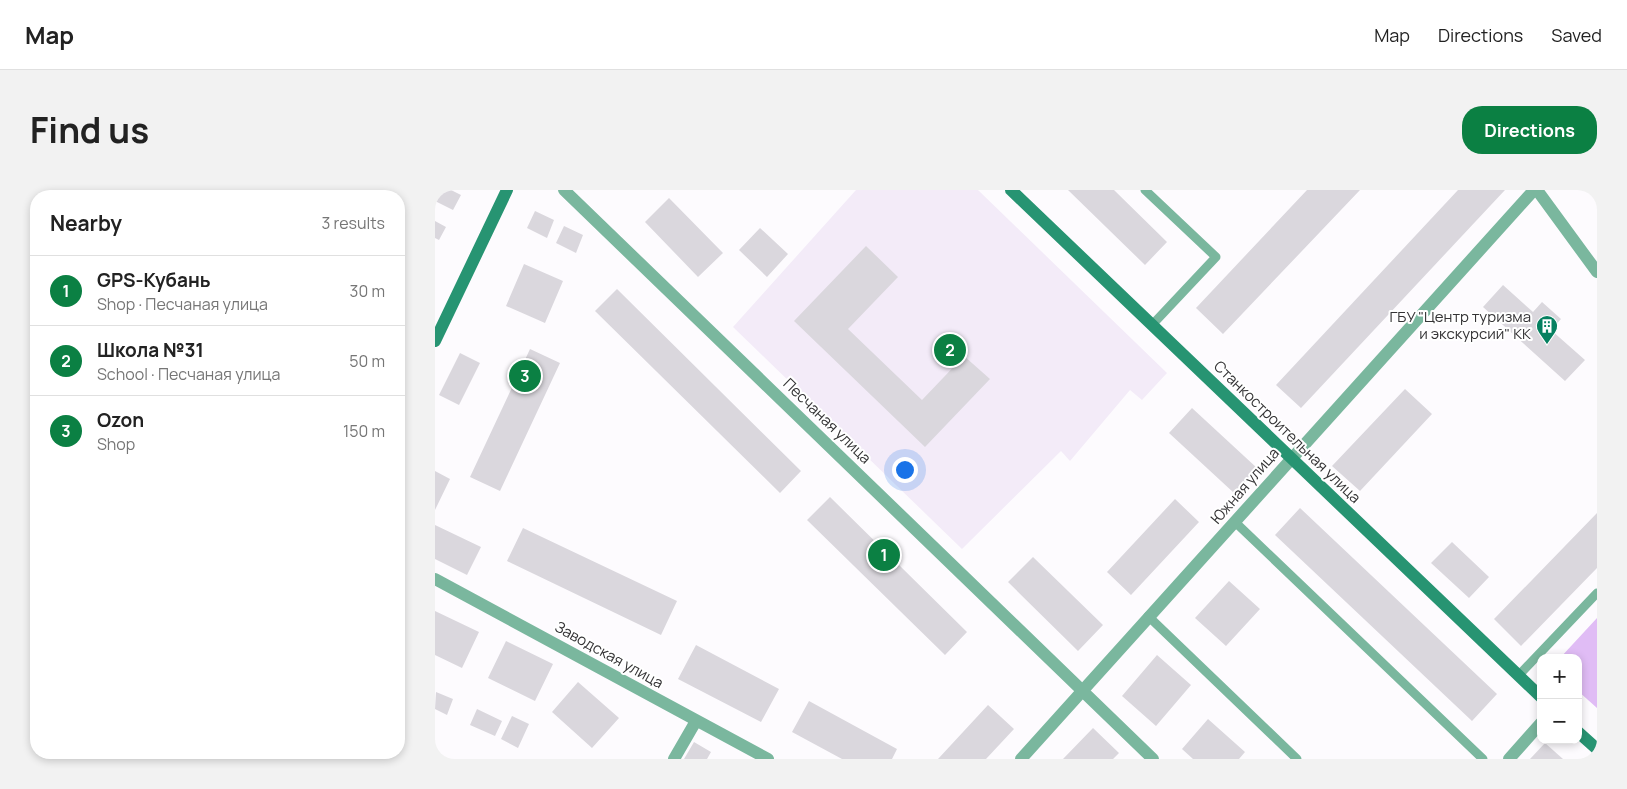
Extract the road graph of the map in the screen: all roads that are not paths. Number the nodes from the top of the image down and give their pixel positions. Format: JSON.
{"nodes":[{"id":1,"x":507,"y":190,"type":"edge"},
{"id":2,"x":564,"y":190,"type":"edge"},
{"id":3,"x":1011,"y":190,"type":"edge"},
{"id":4,"x":1145,"y":190,"type":"edge"},
{"id":5,"x":1535,"y":190,"type":"edge"},
{"id":6,"x":1597,"y":272,"type":"edge"},
{"id":7,"x":1152,"y":325,"type":"junction"},
{"id":8,"x":435,"y":341,"type":"edge"},
{"id":9,"x":1291,"y":458,"type":"junction"},
{"id":10,"x":1235,"y":522,"type":"junction"},
{"id":11,"x":435,"y":579,"type":"edge"},
{"id":12,"x":1597,"y":593,"type":"edge"},
{"id":13,"x":1148,"y":616,"type":"junction"},
{"id":14,"x":1519,"y":676,"type":"junction"},
{"id":15,"x":1081,"y":691,"type":"junction"},
{"id":16,"x":1537,"y":693,"type":"edge"},
{"id":17,"x":695,"y":721,"type":"junction"},
{"id":18,"x":1537,"y":728,"type":"edge"},
{"id":19,"x":1582,"y":736,"type":"edge"},
{"id":20,"x":1597,"y":749,"type":"edge"},
{"id":21,"x":674,"y":759,"type":"edge"},
{"id":22,"x":768,"y":759,"type":"edge"},
{"id":23,"x":1021,"y":759,"type":"edge"},
{"id":24,"x":1153,"y":759,"type":"edge"},
{"id":25,"x":1297,"y":759,"type":"edge"},
{"id":26,"x":1483,"y":759,"type":"edge"},
{"id":27,"x":1509,"y":759,"type":"edge"}],
"edges":[{"from":1,"to":8,"type":"street"},
{"from":2,"to":15,"type":"street","name":"Песчаная улица"},
{"from":3,"to":7,"type":"street","name":"Станкостроительная улица"},
{"from":4,"to":7,"type":"lane"},
{"from":5,"to":6,"type":"street"},
{"from":5,"to":9,"type":"street","name":"Южная улица"},
{"from":7,"to":9,"type":"street","name":"Станкостроительная улица"},
{"from":9,"to":10,"type":"street","name":"Южная улица"},
{"from":9,"to":14,"type":"street","name":"Станкостроительная улица"},
{"from":10,"to":13,"type":"street","name":"Южная улица"},
{"from":10,"to":26,"type":"lane"},
{"from":11,"to":17,"type":"street","name":"Заводская улица"},
{"from":12,"to":14,"type":"lane"},
{"from":13,"to":15,"type":"street","name":"Южная улица"},
{"from":13,"to":25,"type":"lane"},
{"from":14,"to":16,"type":"street","name":"Станкостроительная улица"},
{"from":15,"to":23,"type":"street","name":"Южная улица"},
{"from":15,"to":24,"type":"street","name":"Песчаная улица"},
{"from":17,"to":21,"type":"street"},
{"from":17,"to":22,"type":"street","name":"Заводская улица"},
{"from":18,"to":27,"type":"street"},
{"from":19,"to":20,"type":"street"}]}
